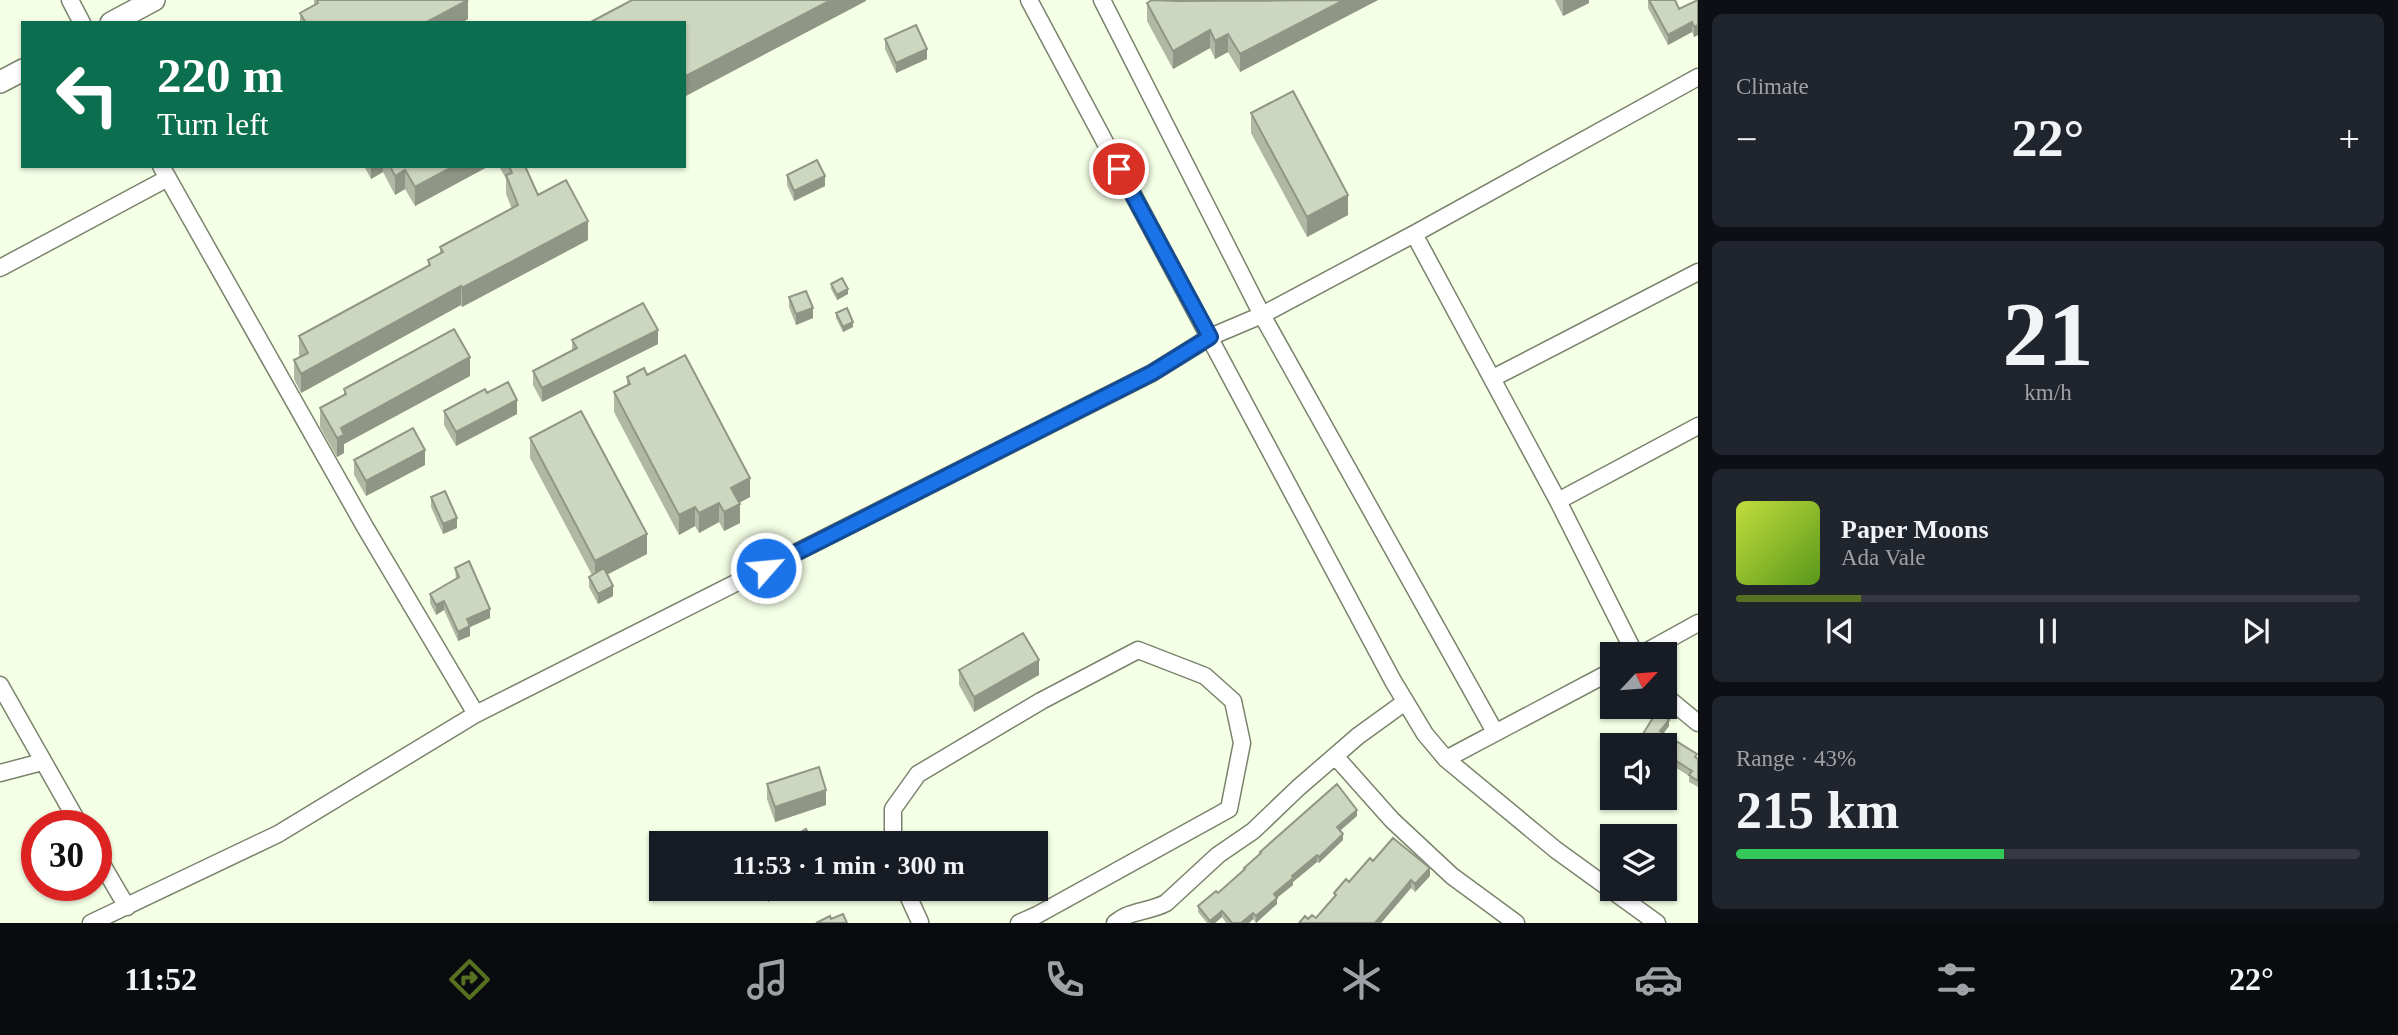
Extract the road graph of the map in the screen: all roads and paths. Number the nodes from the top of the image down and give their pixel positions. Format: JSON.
{"nodes":[{"id":1,"x":70,"y":0,"type":"edge"},
{"id":2,"x":154,"y":0,"type":"edge"},
{"id":3,"x":1029,"y":0,"type":"edge"},
{"id":4,"x":1102,"y":0,"type":"edge"},
{"id":5,"x":81,"y":21,"type":"edge"},
{"id":6,"x":115,"y":21,"type":"edge"},
{"id":7,"x":21,"y":71,"type":"edge"},
{"id":8,"x":1698,"y":77,"type":"edge"},
{"id":9,"x":0,"y":82,"type":"edge"},
{"id":10,"x":165,"y":172,"type":"edge"},
{"id":11,"x":1414,"y":234,"type":"junction"},
{"id":12,"x":0,"y":268,"type":"edge"},
{"id":13,"x":1698,"y":272,"type":"edge"},
{"id":14,"x":1262,"y":314,"type":"junction"},
{"id":15,"x":1210,"y":337,"type":"junction"},
{"id":16,"x":1493,"y":378,"type":"junction"},
{"id":17,"x":1698,"y":426,"type":"edge"},
{"id":18,"x":1559,"y":501,"type":"junction"},
{"id":19,"x":1698,"y":623,"type":"edge"},
{"id":20,"x":1629,"y":642,"type":"edge"},
{"id":21,"x":1664,"y":642,"type":"edge"},
{"id":22,"x":1600,"y":677,"type":"edge"},
{"id":23,"x":0,"y":685,"type":"edge"},
{"id":24,"x":1405,"y":702,"type":"junction"},
{"id":25,"x":1677,"y":706,"type":"edge"},
{"id":26,"x":476,"y":714,"type":"junction"},
{"id":27,"x":1698,"y":723,"type":"edge"},
{"id":28,"x":1495,"y":732,"type":"junction"},
{"id":29,"x":1335,"y":756,"type":"junction"},
{"id":30,"x":1446,"y":758,"type":"junction"},
{"id":31,"x":42,"y":762,"type":"junction"},
{"id":32,"x":0,"y":773,"type":"edge"},
{"id":33,"x":70,"y":810,"type":"edge"},
{"id":34,"x":893,"y":831,"type":"edge"},
{"id":35,"x":112,"y":881,"type":"edge"},
{"id":36,"x":910,"y":901,"type":"edge"},
{"id":37,"x":127,"y":906,"type":"junction"},
{"id":38,"x":91,"y":923,"type":"edge"},
{"id":39,"x":920,"y":923,"type":"edge"},
{"id":40,"x":1018,"y":923,"type":"edge"},
{"id":41,"x":1115,"y":923,"type":"edge"},
{"id":42,"x":1516,"y":923,"type":"edge"},
{"id":43,"x":1657,"y":923,"type":"edge"}],
"edges":[{"from":1,"to":5,"type":"street"},
{"from":2,"to":6,"type":"street"},
{"from":3,"to":15,"type":"street"},
{"from":4,"to":14,"type":"street"},
{"from":7,"to":9,"type":"street"},
{"from":8,"to":11,"type":"street"},
{"from":10,"to":12,"type":"street"},
{"from":10,"to":26,"type":"street"},
{"from":11,"to":14,"type":"street"},
{"from":11,"to":16,"type":"street"},
{"from":13,"to":16,"type":"street"},
{"from":14,"to":15,"type":"street"},
{"from":14,"to":28,"type":"street"},
{"from":15,"to":24,"type":"street"},
{"from":15,"to":26,"type":"street"},
{"from":16,"to":18,"type":"street"},
{"from":17,"to":18,"type":"street"},
{"from":18,"to":20,"type":"street"},
{"from":19,"to":21,"type":"street"},
{"from":22,"to":28,"type":"street"},
{"from":23,"to":31,"type":"street"},
{"from":24,"to":29,"type":"street"},
{"from":24,"to":30,"type":"street"},
{"from":25,"to":27,"type":"street"},
{"from":26,"to":37,"type":"street"},
{"from":28,"to":30,"type":"street"},
{"from":29,"to":41,"type":"street"},
{"from":29,"to":42,"type":"street"},
{"from":30,"to":43,"type":"street"},
{"from":31,"to":32,"type":"street"},
{"from":31,"to":33,"type":"street"},
{"from":34,"to":40,"type":"street"},
{"from":35,"to":37,"type":"street"},
{"from":36,"to":39,"type":"street"},
{"from":37,"to":38,"type":"street"}]}
